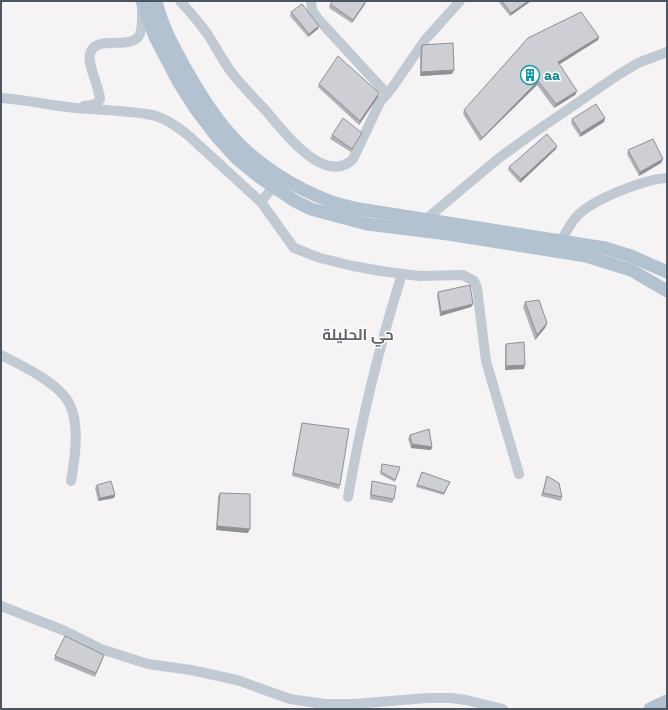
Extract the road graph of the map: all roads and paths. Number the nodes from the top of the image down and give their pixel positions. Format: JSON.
{"nodes":[{"id":1,"x":147,"y":1,"type":"edge"},
{"id":2,"x":181,"y":1,"type":"edge"},
{"id":3,"x":311,"y":1,"type":"edge"},
{"id":4,"x":460,"y":1,"type":"edge"},
{"id":5,"x":667,"y":52,"type":"edge"},
{"id":6,"x":387,"y":94,"type":"junction"},
{"id":7,"x":1,"y":98,"type":"edge"},
{"id":8,"x":73,"y":107,"type":"junction"},
{"id":9,"x":667,"y":178,"type":"edge"},
{"id":10,"x":273,"y":187,"type":"junction"},
{"id":11,"x":261,"y":202,"type":"junction"},
{"id":12,"x":425,"y":220,"type":"junction"},
{"id":13,"x":561,"y":240,"type":"junction"},
{"id":14,"x":667,"y":272,"type":"edge"},
{"id":15,"x":402,"y":274,"type":"junction"},
{"id":16,"x":667,"y":290,"type":"edge"},
{"id":17,"x":1,"y":355,"type":"edge"},
{"id":18,"x":519,"y":474,"type":"dead end"},
{"id":19,"x":71,"y":481,"type":"dead end"},
{"id":20,"x":348,"y":496,"type":"dead end"},
{"id":21,"x":1,"y":606,"type":"edge"},
{"id":22,"x":667,"y":701,"type":"edge"},
{"id":23,"x":667,"y":708,"type":"edge"},
{"id":24,"x":503,"y":709,"type":"edge"},
{"id":25,"x":650,"y":709,"type":"edge"},
{"id":26,"x":660,"y":709,"type":"edge"}],
"edges":[{"from":1,"to":8,"type":"street"},
{"from":1,"to":10,"type":"main road"},
{"from":1,"to":12,"type":"main road"},
{"from":2,"to":6,"type":"street"},
{"from":3,"to":6,"type":"street"},
{"from":4,"to":6,"type":"street"},
{"from":5,"to":12,"type":"street"},
{"from":7,"to":8,"type":"street"},
{"from":8,"to":11,"type":"street"},
{"from":9,"to":13,"type":"street"},
{"from":10,"to":11,"type":"street"},
{"from":10,"to":16,"type":"main road"},
{"from":11,"to":15,"type":"street"},
{"from":12,"to":13,"type":"main road"},
{"from":13,"to":14,"type":"main road"},
{"from":15,"to":18,"type":"street"},
{"from":15,"to":20,"type":"street"},
{"from":17,"to":19,"type":"street"},
{"from":21,"to":24,"type":"street"},
{"from":22,"to":25,"type":"main road"},
{"from":23,"to":26,"type":"street"}]}
